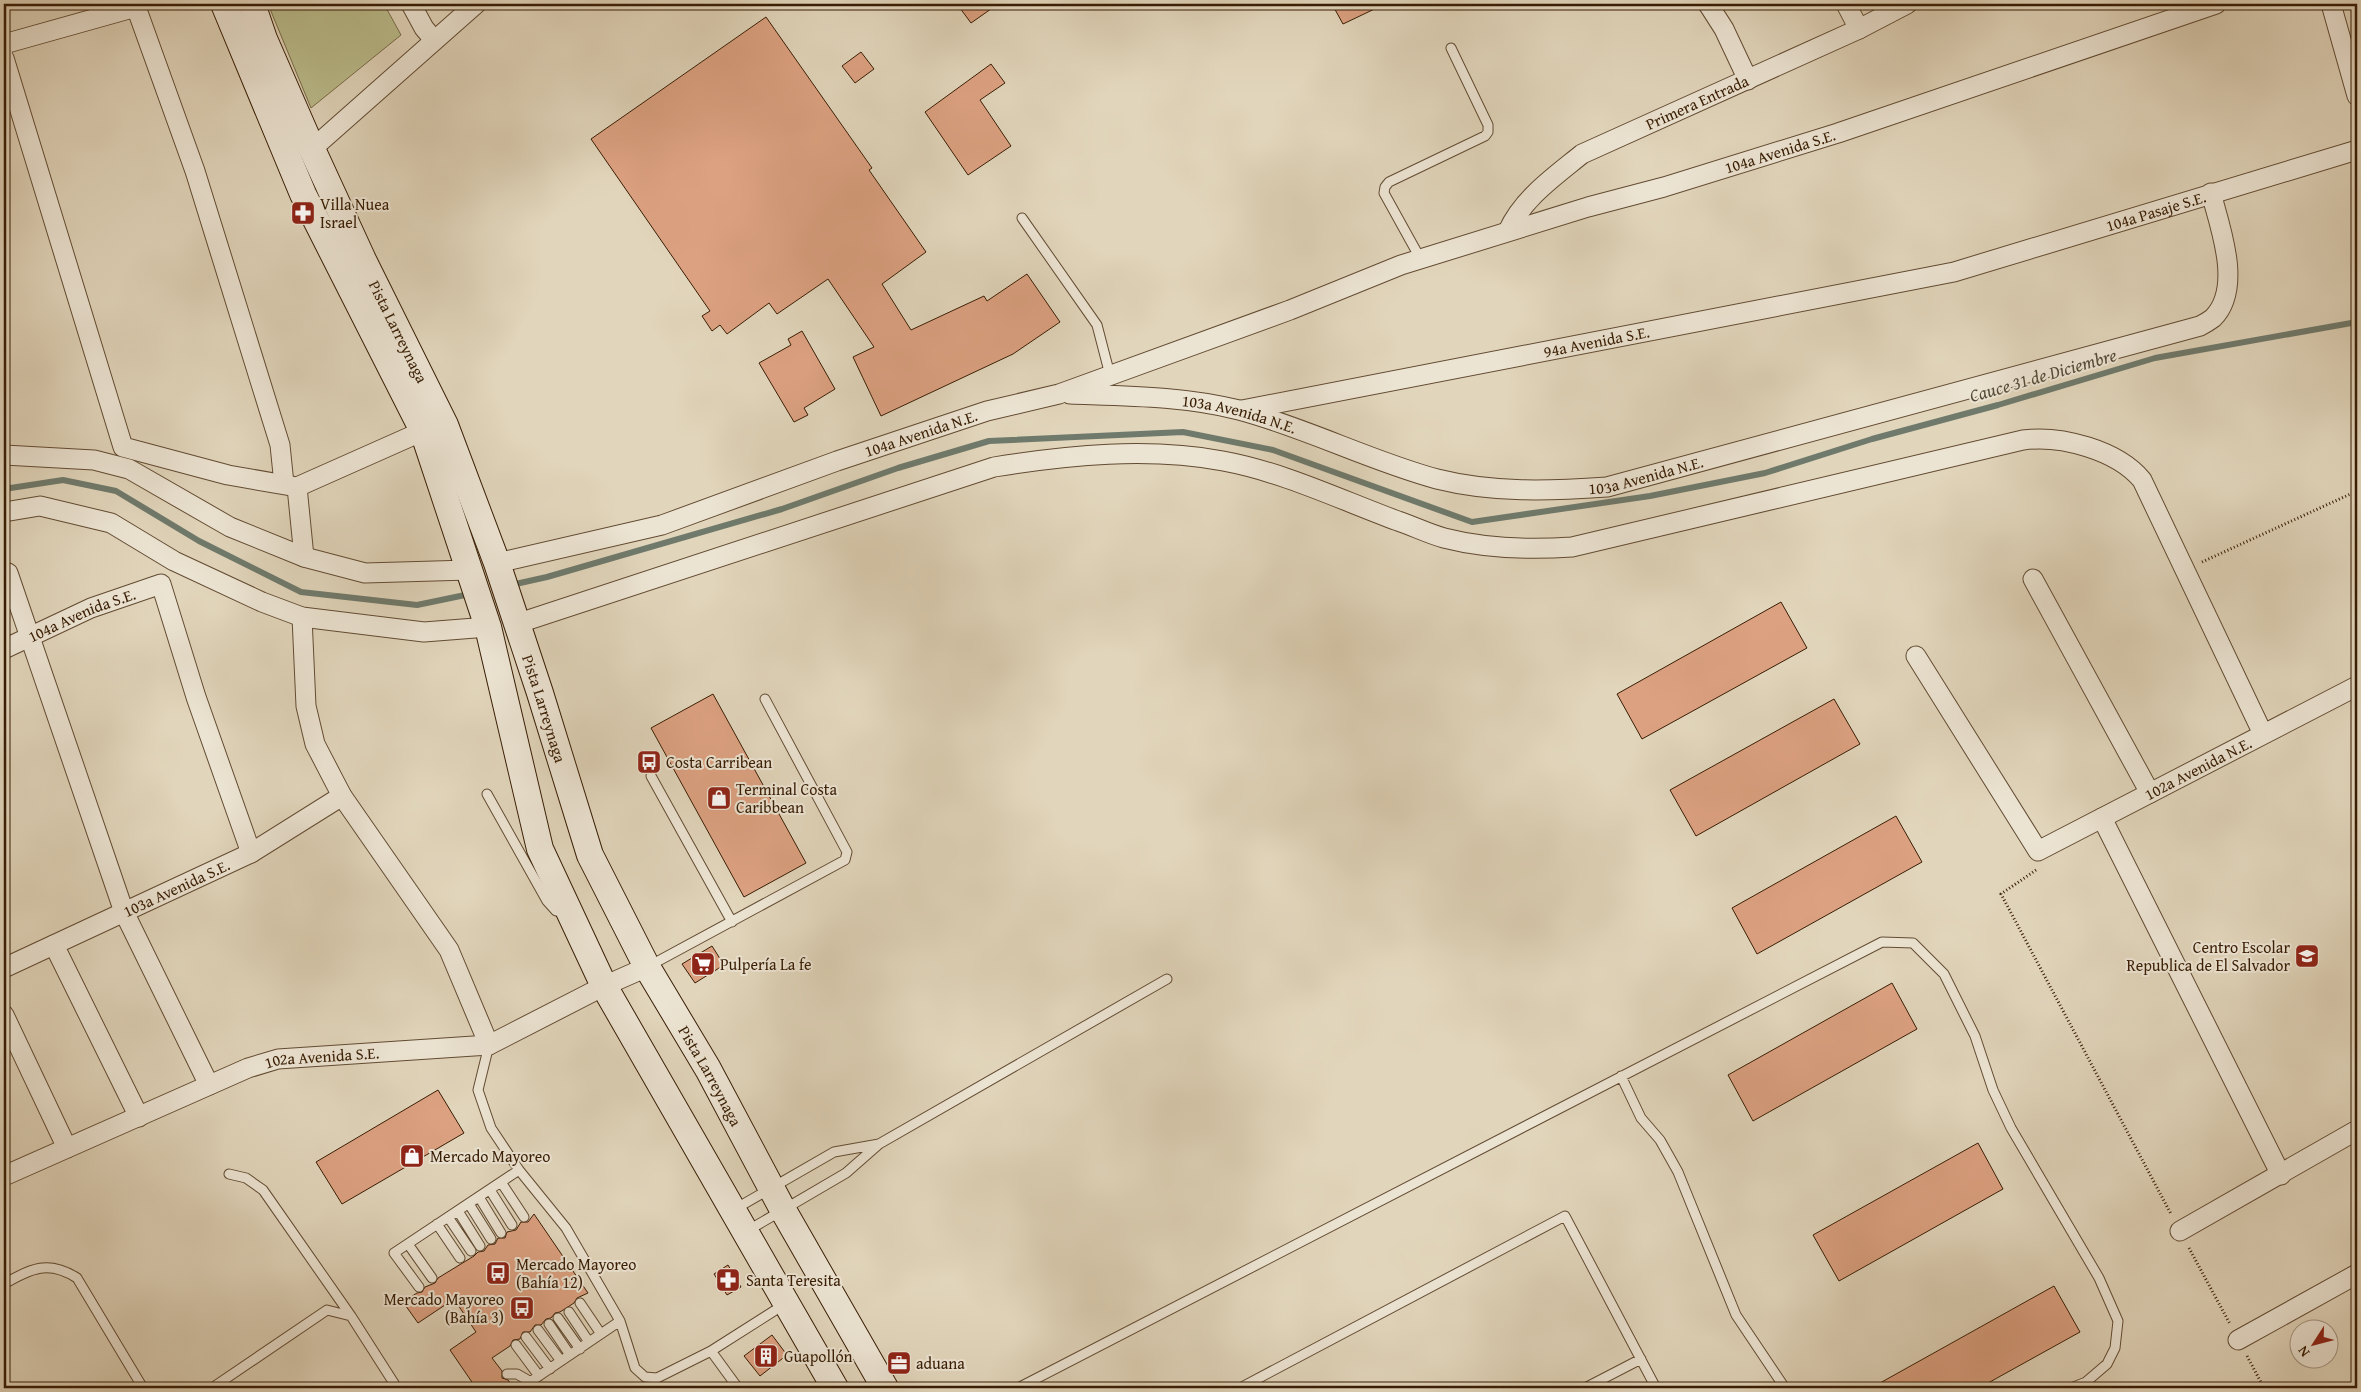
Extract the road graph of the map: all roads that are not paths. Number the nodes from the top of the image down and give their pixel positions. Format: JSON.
{"nodes":[{"id":1,"x":224,"y":4,"type":"edge"},
{"id":2,"x":252,"y":4,"type":"edge"},
{"id":3,"x":411,"y":4,"type":"edge"},
{"id":4,"x":476,"y":4,"type":"edge"},
{"id":5,"x":1708,"y":4,"type":"edge"},
{"id":6,"x":1846,"y":4,"type":"edge"},
{"id":7,"x":1907,"y":4,"type":"edge"},
{"id":8,"x":2216,"y":4,"type":"edge"},
{"id":9,"x":2331,"y":4,"type":"edge"},
{"id":10,"x":1858,"y":29,"type":"junction"},
{"id":11,"x":434,"y":40,"type":"junction"},
{"id":12,"x":4,"y":44,"type":"edge"},
{"id":13,"x":1451,"y":48,"type":"dead end"},
{"id":14,"x":4,"y":58,"type":"edge"},
{"id":15,"x":1748,"y":80,"type":"junction"},
{"id":16,"x":2357,"y":96,"type":"edge"},
{"id":17,"x":312,"y":149,"type":"junction"},
{"id":18,"x":2357,"y":150,"type":"edge"},
{"id":19,"x":2211,"y":193,"type":"junction"},
{"id":20,"x":1022,"y":218,"type":"dead end"},
{"id":21,"x":1508,"y":230,"type":"junction"},
{"id":22,"x":1420,"y":258,"type":"junction"},
{"id":23,"x":1954,"y":272,"type":"joint"},
{"id":24,"x":1340,"y":289,"type":"joint"},
{"id":25,"x":1110,"y":375,"type":"junction"},
{"id":26,"x":1059,"y":394,"type":"junction"},
{"id":27,"x":1241,"y":410,"type":"junction"},
{"id":28,"x":422,"y":431,"type":"junction"},
{"id":29,"x":123,"y":448,"type":"junction"},
{"id":30,"x":4,"y":455,"type":"edge"},
{"id":31,"x":94,"y":460,"type":"junction"},
{"id":32,"x":290,"y":485,"type":"junction"},
{"id":33,"x":4,"y":512,"type":"edge"},
{"id":34,"x":304,"y":557,"type":"junction"},
{"id":35,"x":498,"y":566,"type":"junction"},
{"id":36,"x":8,"y":573,"type":"dead end"},
{"id":37,"x":470,"y":573,"type":"junction"},
{"id":38,"x":2033,"y":579,"type":"dead end"},
{"id":39,"x":302,"y":617,"type":"junction"},
{"id":40,"x":515,"y":619,"type":"junction"},
{"id":41,"x":487,"y":623,"type":"junction"},
{"id":42,"x":29,"y":637,"type":"junction"},
{"id":43,"x":4,"y":650,"type":"edge"},
{"id":44,"x":1916,"y":656,"type":"dead end"},
{"id":45,"x":2357,"y":686,"type":"edge"},
{"id":46,"x":765,"y":699,"type":"dead end"},
{"id":47,"x":2263,"y":734,"type":"junction"},
{"id":48,"x":651,"y":776,"type":"dead end"},
{"id":49,"x":2150,"y":793,"type":"junction"},
{"id":50,"x":487,"y":794,"type":"dead end"},
{"id":51,"x":342,"y":796,"type":"junction"},
{"id":52,"x":2102,"y":818,"type":"junction"},
{"id":53,"x":251,"y":852,"type":"junction"},
{"id":54,"x":568,"y":910,"type":"junction"},
{"id":55,"x":124,"y":912,"type":"junction"},
{"id":56,"x":732,"y":922,"type":"junction"},
{"id":57,"x":54,"y":945,"type":"junction"},
{"id":58,"x":647,"y":967,"type":"junction"},
{"id":59,"x":4,"y":968,"type":"edge"},
{"id":60,"x":1167,"y":979,"type":"dead end"},
{"id":61,"x":604,"y":986,"type":"junction"},
{"id":62,"x":4,"y":1015,"type":"edge"},
{"id":63,"x":489,"y":1045,"type":"junction"},
{"id":64,"x":1621,"y":1076,"type":"junction"},
{"id":65,"x":209,"y":1085,"type":"junction"},
{"id":66,"x":139,"y":1118,"type":"junction"},
{"id":67,"x":2357,"y":1130,"type":"edge"},
{"id":68,"x":879,"y":1144,"type":"junction"},
{"id":69,"x":67,"y":1148,"type":"junction"},
{"id":70,"x":519,"y":1170,"type":"junction"},
{"id":71,"x":229,"y":1174,"type":"dead end"},
{"id":72,"x":2280,"y":1174,"type":"junction"},
{"id":73,"x":4,"y":1176,"type":"edge"},
{"id":74,"x":501,"y":1182,"type":"junction"},
{"id":75,"x":771,"y":1187,"type":"junction"},
{"id":76,"x":490,"y":1190,"type":"junction"},
{"id":77,"x":479,"y":1197,"type":"junction"},
{"id":78,"x":468,"y":1204,"type":"junction"},
{"id":79,"x":783,"y":1210,"type":"junction"},
{"id":80,"x":458,"y":1211,"type":"junction"},
{"id":81,"x":448,"y":1217,"type":"junction"},
{"id":82,"x":524,"y":1217,"type":"dead end"},
{"id":83,"x":740,"y":1220,"type":"junction"},
{"id":84,"x":437,"y":1224,"type":"junction"},
{"id":85,"x":512,"y":1225,"type":"dead end"},
{"id":86,"x":2180,"y":1231,"type":"road end"},
{"id":87,"x":501,"y":1233,"type":"dead end"},
{"id":88,"x":491,"y":1240,"type":"dead end"},
{"id":89,"x":408,"y":1244,"type":"junction"},
{"id":90,"x":480,"y":1246,"type":"dead end"},
{"id":91,"x":470,"y":1251,"type":"dead end"},
{"id":92,"x":460,"y":1258,"type":"dead end"},
{"id":93,"x":2357,"y":1274,"type":"edge"},
{"id":94,"x":432,"y":1278,"type":"dead end"},
{"id":95,"x":4,"y":1284,"type":"edge"},
{"id":96,"x":419,"y":1287,"type":"dead end"},
{"id":97,"x":580,"y":1303,"type":"dead end"},
{"id":98,"x":787,"y":1303,"type":"junction"},
{"id":99,"x":569,"y":1312,"type":"dead end"},
{"id":100,"x":351,"y":1316,"type":"junction"},
{"id":101,"x":558,"y":1318,"type":"dead end"},
{"id":102,"x":620,"y":1320,"type":"junction"},
{"id":103,"x":549,"y":1324,"type":"dead end"},
{"id":104,"x":538,"y":1330,"type":"dead end"},
{"id":105,"x":601,"y":1334,"type":"junction"},
{"id":106,"x":526,"y":1337,"type":"dead end"},
{"id":107,"x":2238,"y":1340,"type":"road end"},
{"id":108,"x":589,"y":1342,"type":"junction"},
{"id":109,"x":516,"y":1345,"type":"dead end"},
{"id":110,"x":580,"y":1348,"type":"junction"},
{"id":111,"x":711,"y":1351,"type":"junction"},
{"id":112,"x":570,"y":1355,"type":"junction"},
{"id":113,"x":1641,"y":1359,"type":"junction"},
{"id":114,"x":561,"y":1361,"type":"junction"},
{"id":115,"x":550,"y":1369,"type":"junction"},
{"id":116,"x":507,"y":1374,"type":"dead end"},
{"id":117,"x":535,"y":1379,"type":"junction"},
{"id":118,"x":143,"y":1388,"type":"edge"},
{"id":119,"x":212,"y":1388,"type":"edge"},
{"id":120,"x":397,"y":1388,"type":"edge"},
{"id":121,"x":521,"y":1388,"type":"edge"},
{"id":122,"x":738,"y":1388,"type":"edge"},
{"id":123,"x":835,"y":1388,"type":"edge"},
{"id":124,"x":885,"y":1388,"type":"edge"},
{"id":125,"x":1018,"y":1388,"type":"edge"},
{"id":126,"x":1240,"y":1388,"type":"edge"},
{"id":127,"x":1585,"y":1388,"type":"edge"},
{"id":128,"x":1656,"y":1388,"type":"edge"},
{"id":129,"x":1785,"y":1388,"type":"edge"},
{"id":130,"x":2071,"y":1388,"type":"edge"}],
"edges":[{"from":1,"to":28,"type":"main road","name":"Pista Larreynaga"},
{"from":2,"to":17,"type":"main road","name":"Pista Larreynaga"},
{"from":3,"to":11,"type":"street"},
{"from":4,"to":11,"type":"street"},
{"from":5,"to":15,"type":"street"},
{"from":6,"to":10,"type":"street"},
{"from":7,"to":10,"type":"street","name":"Primera Entrada"},
{"from":8,"to":21,"type":"street","name":"104a Avenida S.E."},
{"from":9,"to":16,"type":"street"},
{"from":10,"to":15,"type":"street","name":"Primera Entrada"},
{"from":11,"to":17,"type":"street"},
{"from":12,"to":32,"type":"street"},
{"from":13,"to":22,"type":"lane"},
{"from":14,"to":29,"type":"street"},
{"from":15,"to":21,"type":"street","name":"Primera Entrada"},
{"from":17,"to":35,"type":"main road","name":"Pista Larreynaga"},
{"from":18,"to":19,"type":"street","name":"104a Pasaje S.E."},
{"from":19,"to":23,"type":"street","name":"104a Pasaje S.E."},
{"from":19,"to":27,"type":"street","name":"103a Avenida N.E."},
{"from":20,"to":25,"type":"lane"},
{"from":21,"to":22,"type":"street","name":"104a Avenida S.E."},
{"from":22,"to":24,"type":"street","name":"104a Avenida S.E."},
{"from":23,"to":27,"type":"street","name":"94a Avenida S.E."},
{"from":24,"to":25,"type":"street","name":"104a Avenida N.E."},
{"from":25,"to":26,"type":"street","name":"104a Avenida N.E."},
{"from":26,"to":27,"type":"street","name":"103a Avenida N.E."},
{"from":26,"to":35,"type":"street","name":"104a Avenida N.E."},
{"from":28,"to":32,"type":"street"},
{"from":28,"to":37,"type":"main road","name":"Pista Larreynaga"},
{"from":29,"to":31,"type":"street"},
{"from":29,"to":32,"type":"street"},
{"from":30,"to":31,"type":"street"},
{"from":31,"to":34,"type":"street"},
{"from":32,"to":34,"type":"street"},
{"from":33,"to":39,"type":"street"},
{"from":34,"to":37,"type":"street"},
{"from":35,"to":40,"type":"main road","name":"Pista Larreynaga"},
{"from":36,"to":42,"type":"street"},
{"from":37,"to":41,"type":"main road","name":"Pista Larreynaga"},
{"from":38,"to":49,"type":"street"},
{"from":39,"to":41,"type":"street"},
{"from":39,"to":51,"type":"street"},
{"from":40,"to":47,"type":"street"},
{"from":40,"to":58,"type":"main road","name":"Pista Larreynaga"},
{"from":41,"to":54,"type":"main road","name":"Pista Larreynaga"},
{"from":42,"to":43,"type":"street","name":"104a Avenida S.E."},
{"from":42,"to":53,"type":"street","name":"104a Avenida S.E."},
{"from":42,"to":55,"type":"street"},
{"from":44,"to":52,"type":"street","name":"102a Avenida N.E."},
{"from":45,"to":47,"type":"street","name":"102a Avenida N.E."},
{"from":46,"to":56,"type":"lane"},
{"from":47,"to":49,"type":"street","name":"102a Avenida N.E."},
{"from":48,"to":56,"type":"lane"},
{"from":49,"to":52,"type":"street","name":"102a Avenida N.E."},
{"from":50,"to":54,"type":"lane"},
{"from":51,"to":53,"type":"street","name":"103a Avenida S.E."},
{"from":51,"to":63,"type":"street"},
{"from":52,"to":72,"type":"street"},
{"from":53,"to":55,"type":"street","name":"103a Avenida S.E."},
{"from":54,"to":61,"type":"main road","name":"Pista Larreynaga"},
{"from":55,"to":57,"type":"street","name":"103a Avenida S.E."},
{"from":55,"to":65,"type":"street"},
{"from":56,"to":58,"type":"lane"},
{"from":57,"to":59,"type":"street","name":"103a Avenida S.E."},
{"from":57,"to":66,"type":"street"},
{"from":58,"to":61,"type":"street","name":"102a Avenida S.E."},
{"from":58,"to":75,"type":"main road","name":"Pista Larreynaga"},
{"from":60,"to":68,"type":"lane"},
{"from":61,"to":63,"type":"street","name":"102a Avenida S.E."},
{"from":61,"to":83,"type":"main road","name":"Pista Larreynaga"},
{"from":62,"to":69,"type":"street"},
{"from":63,"to":65,"type":"street","name":"102a Avenida S.E."},
{"from":63,"to":70,"type":"lane"},
{"from":64,"to":125,"type":"lane"},
{"from":64,"to":129,"type":"lane"},
{"from":64,"to":130,"type":"lane"},
{"from":65,"to":66,"type":"street","name":"102a Avenida S.E."},
{"from":66,"to":69,"type":"street","name":"102a Avenida S.E."},
{"from":67,"to":72,"type":"street"},
{"from":68,"to":75,"type":"lane"},
{"from":68,"to":79,"type":"lane"},
{"from":69,"to":73,"type":"street","name":"102a Avenida S.E."},
{"from":70,"to":74,"type":"lane"},
{"from":70,"to":102,"type":"lane"},
{"from":71,"to":100,"type":"lane"},
{"from":72,"to":86,"type":"street"},
{"from":74,"to":76,"type":"lane"},
{"from":74,"to":82,"type":"lane"},
{"from":75,"to":79,"type":"main road","name":"Pista Larreynaga"},
{"from":75,"to":83,"type":"lane"},
{"from":76,"to":77,"type":"lane"},
{"from":76,"to":85,"type":"lane"},
{"from":77,"to":78,"type":"lane"},
{"from":77,"to":87,"type":"lane"},
{"from":78,"to":80,"type":"lane"},
{"from":78,"to":88,"type":"lane"},
{"from":79,"to":83,"type":"lane"},
{"from":79,"to":124,"type":"main road","name":"Pista Larreynaga"},
{"from":80,"to":81,"type":"lane"},
{"from":80,"to":90,"type":"lane"},
{"from":81,"to":84,"type":"lane"},
{"from":81,"to":91,"type":"lane"},
{"from":83,"to":98,"type":"main road","name":"Pista Larreynaga"},
{"from":84,"to":89,"type":"lane"},
{"from":84,"to":92,"type":"lane"},
{"from":89,"to":94,"type":"lane"},
{"from":89,"to":96,"type":"lane"},
{"from":93,"to":107,"type":"street"},
{"from":95,"to":118,"type":"lane"},
{"from":97,"to":105,"type":"lane"},
{"from":98,"to":111,"type":"lane"},
{"from":98,"to":123,"type":"main road","name":"Pista Larreynaga"},
{"from":99,"to":108,"type":"lane"},
{"from":100,"to":119,"type":"lane"},
{"from":100,"to":120,"type":"lane"},
{"from":101,"to":110,"type":"lane"},
{"from":102,"to":105,"type":"lane"},
{"from":102,"to":111,"type":"lane"},
{"from":103,"to":112,"type":"lane"},
{"from":104,"to":114,"type":"lane"},
{"from":105,"to":108,"type":"lane"},
{"from":106,"to":115,"type":"lane"},
{"from":108,"to":110,"type":"lane"},
{"from":109,"to":117,"type":"lane"},
{"from":110,"to":112,"type":"lane"},
{"from":111,"to":122,"type":"lane"},
{"from":112,"to":114,"type":"lane"},
{"from":113,"to":126,"type":"lane"},
{"from":113,"to":127,"type":"lane"},
{"from":113,"to":128,"type":"lane"},
{"from":114,"to":115,"type":"lane"},
{"from":115,"to":117,"type":"lane"},
{"from":116,"to":117,"type":"lane"},
{"from":117,"to":121,"type":"lane"}]}
